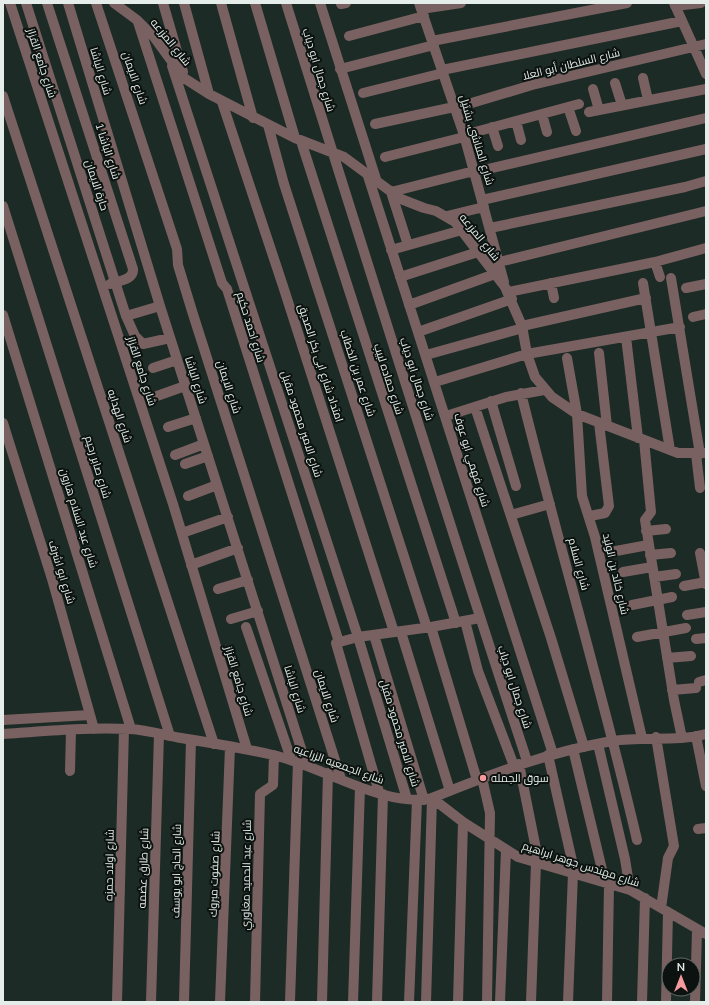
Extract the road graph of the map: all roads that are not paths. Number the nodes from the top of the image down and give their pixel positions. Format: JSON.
{"nodes":[{"id":1,"x":10,"y":3,"type":"edge"},
{"id":2,"x":26,"y":3,"type":"edge"},
{"id":3,"x":48,"y":3,"type":"edge"},
{"id":4,"x":68,"y":3,"type":"edge"},
{"id":5,"x":96,"y":3,"type":"edge"},
{"id":6,"x":114,"y":3,"type":"edge"},
{"id":7,"x":163,"y":3,"type":"edge"},
{"id":8,"x":184,"y":3,"type":"edge"},
{"id":9,"x":221,"y":3,"type":"edge"},
{"id":10,"x":255,"y":3,"type":"edge"},
{"id":11,"x":286,"y":3,"type":"edge"},
{"id":12,"x":320,"y":3,"type":"edge"},
{"id":13,"x":461,"y":3,"type":"edge"},
{"id":14,"x":627,"y":3,"type":"edge"},
{"id":15,"x":701,"y":3,"type":"edge"},
{"id":16,"x":674,"y":4,"type":"edge"},
{"id":17,"x":123,"y":6,"type":"edge"},
{"id":18,"x":422,"y":9,"type":"edge"},
{"id":19,"x":137,"y":20,"type":"junction"},
{"id":20,"x":682,"y":21,"type":"junction"},
{"id":21,"x":349,"y":36,"type":"dead end"},
{"id":22,"x":433,"y":43,"type":"junction"},
{"id":23,"x":706,"y":44,"type":"edge"},
{"id":24,"x":693,"y":46,"type":"junction"},
{"id":25,"x":170,"y":58,"type":"junction"},
{"id":26,"x":702,"y":58,"type":"edge"},
{"id":27,"x":340,"y":69,"type":"junction"},
{"id":28,"x":443,"y":72,"type":"junction"},
{"id":29,"x":706,"y":74,"type":"edge"},
{"id":30,"x":184,"y":78,"type":"junction"},
{"id":31,"x":643,"y":78,"type":"dead end"},
{"id":32,"x":615,"y":83,"type":"dead end"},
{"id":33,"x":593,"y":89,"type":"dead end"},
{"id":34,"x":706,"y":89,"type":"edge"},
{"id":35,"x":363,"y":93,"type":"dead end"},
{"id":36,"x":209,"y":94,"type":"junction"},
{"id":37,"x":3,"y":96,"type":"edge"},
{"id":38,"x":648,"y":100,"type":"junction"},
{"id":39,"x":222,"y":102,"type":"junction"},
{"id":40,"x":622,"y":105,"type":"junction"},
{"id":41,"x":455,"y":107,"type":"junction"},
{"id":42,"x":542,"y":114,"type":"junction"},
{"id":43,"x":253,"y":118,"type":"junction"},
{"id":44,"x":706,"y":118,"type":"edge"},
{"id":45,"x":516,"y":121,"type":"junction"},
{"id":46,"x":375,"y":124,"type":"dead end"},
{"id":47,"x":268,"y":125,"type":"junction"},
{"id":48,"x":492,"y":127,"type":"junction"},
{"id":49,"x":576,"y":131,"type":"dead end"},
{"id":50,"x":547,"y":132,"type":"dead end"},
{"id":51,"x":464,"y":136,"type":"junction"},
{"id":52,"x":298,"y":140,"type":"junction"},
{"id":53,"x":521,"y":140,"type":"dead end"},
{"id":54,"x":498,"y":146,"type":"dead end"},
{"id":55,"x":706,"y":149,"type":"edge"},
{"id":56,"x":332,"y":151,"type":"junction"},
{"id":57,"x":385,"y":157,"type":"dead end"},
{"id":58,"x":474,"y":171,"type":"junction"},
{"id":59,"x":367,"y":173,"type":"junction"},
{"id":60,"x":376,"y":179,"type":"junction"},
{"id":61,"x":706,"y":180,"type":"edge"},
{"id":62,"x":391,"y":192,"type":"junction"},
{"id":63,"x":483,"y":203,"type":"junction"},
{"id":64,"x":3,"y":206,"type":"edge"},
{"id":65,"x":706,"y":211,"type":"edge"},
{"id":66,"x":447,"y":216,"type":"junction"},
{"id":67,"x":490,"y":228,"type":"junction"},
{"id":68,"x":462,"y":230,"type":"junction"},
{"id":69,"x":408,"y":245,"type":"junction"},
{"id":70,"x":706,"y":248,"type":"edge"},
{"id":71,"x":391,"y":250,"type":"junction"},
{"id":72,"x":478,"y":252,"type":"junction"},
{"id":73,"x":499,"y":262,"type":"junction"},
{"id":74,"x":655,"y":262,"type":"junction"},
{"id":75,"x":495,"y":274,"type":"junction"},
{"id":76,"x":400,"y":277,"type":"junction"},
{"id":77,"x":660,"y":277,"type":"dead end"},
{"id":78,"x":671,"y":278,"type":"dead end"},
{"id":79,"x":116,"y":282,"type":"junction"},
{"id":80,"x":551,"y":283,"type":"junction"},
{"id":81,"x":643,"y":283,"type":"dead end"},
{"id":82,"x":706,"y":284,"type":"edge"},
{"id":83,"x":102,"y":286,"type":"junction"},
{"id":84,"x":686,"y":288,"type":"dead end"},
{"id":85,"x":508,"y":293,"type":"junction"},
{"id":86,"x":554,"y":298,"type":"dead end"},
{"id":87,"x":646,"y":298,"type":"junction"},
{"id":88,"x":409,"y":305,"type":"junction"},
{"id":89,"x":160,"y":306,"type":"junction"},
{"id":90,"x":706,"y":314,"type":"edge"},
{"id":91,"x":3,"y":315,"type":"edge"},
{"id":92,"x":126,"y":316,"type":"junction"},
{"id":93,"x":693,"y":317,"type":"dead end"},
{"id":94,"x":522,"y":327,"type":"junction"},
{"id":95,"x":680,"y":327,"type":"junction"},
{"id":96,"x":418,"y":332,"type":"junction"},
{"id":97,"x":652,"y":332,"type":"junction"},
{"id":98,"x":626,"y":337,"type":"junction"},
{"id":99,"x":170,"y":338,"type":"junction"},
{"id":100,"x":599,"y":353,"type":"dead end"},
{"id":101,"x":527,"y":354,"type":"junction"},
{"id":102,"x":426,"y":355,"type":"junction"},
{"id":103,"x":567,"y":358,"type":"dead end"},
{"id":104,"x":177,"y":360,"type":"junction"},
{"id":105,"x":153,"y":368,"type":"dead end"},
{"id":106,"x":435,"y":382,"type":"junction"},
{"id":107,"x":185,"y":386,"type":"junction"},
{"id":108,"x":544,"y":390,"type":"junction"},
{"id":109,"x":521,"y":393,"type":"junction"},
{"id":110,"x":157,"y":396,"type":"dead end"},
{"id":111,"x":491,"y":401,"type":"junction"},
{"id":112,"x":475,"y":407,"type":"junction"},
{"id":113,"x":577,"y":414,"type":"junction"},
{"id":114,"x":446,"y":416,"type":"junction"},
{"id":115,"x":196,"y":418,"type":"junction"},
{"id":116,"x":3,"y":423,"type":"edge"},
{"id":117,"x":603,"y":424,"type":"junction"},
{"id":118,"x":168,"y":428,"type":"dead end"},
{"id":119,"x":641,"y":439,"type":"junction"},
{"id":120,"x":204,"y":444,"type":"junction"},
{"id":121,"x":670,"y":450,"type":"junction"},
{"id":122,"x":175,"y":454,"type":"dead end"},
{"id":123,"x":701,"y":454,"type":"edge"},
{"id":124,"x":208,"y":456,"type":"junction"},
{"id":125,"x":185,"y":464,"type":"dead end"},
{"id":126,"x":217,"y":485,"type":"junction"},
{"id":127,"x":516,"y":486,"type":"dead end"},
{"id":128,"x":700,"y":488,"type":"dead end"},
{"id":129,"x":188,"y":496,"type":"dead end"},
{"id":130,"x":550,"y":504,"type":"junction"},
{"id":131,"x":511,"y":515,"type":"junction"},
{"id":132,"x":590,"y":516,"type":"junction"},
{"id":133,"x":228,"y":517,"type":"junction"},
{"id":134,"x":666,"y":529,"type":"dead end"},
{"id":135,"x":646,"y":531,"type":"junction"},
{"id":136,"x":182,"y":533,"type":"junction"},
{"id":137,"x":648,"y":545,"type":"junction"},
{"id":138,"x":238,"y":548,"type":"junction"},
{"id":139,"x":616,"y":551,"type":"dead end"},
{"id":140,"x":671,"y":553,"type":"dead end"},
{"id":141,"x":700,"y":553,"type":"dead end"},
{"id":142,"x":650,"y":555,"type":"junction"},
{"id":143,"x":191,"y":565,"type":"junction"},
{"id":144,"x":623,"y":572,"type":"dead end"},
{"id":145,"x":653,"y":572,"type":"junction"},
{"id":146,"x":676,"y":574,"type":"dead end"},
{"id":147,"x":248,"y":580,"type":"junction"},
{"id":148,"x":706,"y":583,"type":"edge"},
{"id":149,"x":684,"y":586,"type":"dead end"},
{"id":150,"x":218,"y":589,"type":"dead end"},
{"id":151,"x":672,"y":598,"type":"dead end"},
{"id":152,"x":658,"y":600,"type":"junction"},
{"id":153,"x":632,"y":605,"type":"dead end"},
{"id":154,"x":258,"y":611,"type":"junction"},
{"id":155,"x":706,"y":612,"type":"edge"},
{"id":156,"x":687,"y":615,"type":"dead end"},
{"id":157,"x":231,"y":618,"type":"dead end"},
{"id":158,"x":480,"y":618,"type":"junction"},
{"id":159,"x":460,"y":622,"type":"junction"},
{"id":160,"x":246,"y":627,"type":"dead end"},
{"id":161,"x":429,"y":628,"type":"junction"},
{"id":162,"x":686,"y":628,"type":"dead end"},
{"id":163,"x":398,"y":632,"type":"junction"},
{"id":164,"x":663,"y":632,"type":"junction"},
{"id":165,"x":374,"y":635,"type":"junction"},
{"id":166,"x":358,"y":637,"type":"junction"},
{"id":167,"x":637,"y":637,"type":"dead end"},
{"id":168,"x":706,"y":638,"type":"edge"},
{"id":169,"x":696,"y":639,"type":"dead end"},
{"id":170,"x":337,"y":642,"type":"junction"},
{"id":171,"x":691,"y":656,"type":"dead end"},
{"id":172,"x":273,"y":657,"type":"junction"},
{"id":173,"x":667,"y":658,"type":"junction"},
{"id":174,"x":258,"y":661,"type":"junction"},
{"id":175,"x":700,"y":683,"type":"edge"},
{"id":176,"x":672,"y":690,"type":"junction"},
{"id":177,"x":90,"y":715,"type":"junction"},
{"id":178,"x":3,"y":720,"type":"edge"},
{"id":179,"x":94,"y":729,"type":"junction"},
{"id":180,"x":128,"y":729,"type":"junction"},
{"id":181,"x":71,"y":730,"type":"junction"},
{"id":182,"x":3,"y":734,"type":"edge"},
{"id":183,"x":159,"y":734,"type":"junction"},
{"id":184,"x":706,"y":734,"type":"edge"},
{"id":185,"x":170,"y":736,"type":"junction"},
{"id":186,"x":696,"y":736,"type":"junction"},
{"id":187,"x":656,"y":737,"type":"junction"},
{"id":188,"x":642,"y":738,"type":"junction"},
{"id":189,"x":682,"y":738,"type":"junction"},
{"id":190,"x":191,"y":740,"type":"junction"},
{"id":191,"x":614,"y":740,"type":"junction"},
{"id":192,"x":214,"y":744,"type":"junction"},
{"id":193,"x":598,"y":744,"type":"junction"},
{"id":194,"x":230,"y":747,"type":"junction"},
{"id":195,"x":584,"y":747,"type":"junction"},
{"id":196,"x":247,"y":749,"type":"junction"},
{"id":197,"x":573,"y":749,"type":"junction"},
{"id":198,"x":274,"y":755,"type":"junction"},
{"id":199,"x":550,"y":755,"type":"junction"},
{"id":200,"x":298,"y":761,"type":"junction"},
{"id":201,"x":520,"y":764,"type":"junction"},
{"id":202,"x":70,"y":771,"type":"dead end"},
{"id":203,"x":328,"y":773,"type":"junction"},
{"id":204,"x":341,"y":779,"type":"junction"},
{"id":205,"x":480,"y":779,"type":"junction"},
{"id":206,"x":706,"y":786,"type":"edge"},
{"id":207,"x":360,"y":787,"type":"junction"},
{"id":208,"x":450,"y":791,"type":"junction"},
{"id":209,"x":381,"y":793,"type":"junction"},
{"id":210,"x":420,"y":799,"type":"junction"},
{"id":211,"x":463,"y":822,"type":"junction"},
{"id":212,"x":490,"y":840,"type":"junction"},
{"id":213,"x":638,"y":840,"type":"dead end"},
{"id":214,"x":506,"y":850,"type":"junction"},
{"id":215,"x":537,"y":864,"type":"junction"},
{"id":216,"x":574,"y":873,"type":"junction"},
{"id":217,"x":607,"y":883,"type":"junction"},
{"id":218,"x":630,"y":890,"type":"junction"},
{"id":219,"x":645,"y":898,"type":"junction"},
{"id":220,"x":665,"y":910,"type":"junction"},
{"id":221,"x":701,"y":932,"type":"edge"},
{"id":222,"x":117,"y":1002,"type":"edge"},
{"id":223,"x":151,"y":1002,"type":"edge"},
{"id":224,"x":184,"y":1002,"type":"edge"},
{"id":225,"x":220,"y":1002,"type":"edge"},
{"id":226,"x":255,"y":1002,"type":"edge"},
{"id":227,"x":290,"y":1002,"type":"edge"},
{"id":228,"x":322,"y":1002,"type":"edge"},
{"id":229,"x":353,"y":1002,"type":"edge"},
{"id":230,"x":377,"y":1002,"type":"edge"},
{"id":231,"x":409,"y":1002,"type":"edge"},
{"id":232,"x":426,"y":1002,"type":"edge"},
{"id":233,"x":458,"y":1002,"type":"edge"},
{"id":234,"x":487,"y":1002,"type":"edge"},
{"id":235,"x":500,"y":1002,"type":"edge"},
{"id":236,"x":531,"y":1002,"type":"edge"},
{"id":237,"x":568,"y":1002,"type":"edge"},
{"id":238,"x":607,"y":1002,"type":"edge"},
{"id":239,"x":642,"y":1002,"type":"edge"},
{"id":240,"x":666,"y":1002,"type":"edge"},
{"id":241,"x":695,"y":1002,"type":"edge"}],
"edges":[{"from":1,"to":83,"type":"street","name":"شارع جامع القزاز"},
{"from":2,"to":79,"type":"street","name":"حارة الايمان"},
{"from":3,"to":79,"type":"street","name":"شارع الباشا 1"},
{"from":4,"to":89,"type":"street","name":"شارع الباشا"},
{"from":5,"to":204,"type":"street","name":"شارع الايمان"},
{"from":6,"to":17,"type":"street","name":"شارع المزرعه"},
{"from":7,"to":30,"type":"street"},
{"from":8,"to":36,"type":"street"},
{"from":9,"to":43,"type":"street"},
{"from":10,"to":52,"type":"street","name":"شارع حماده لبيب"},
{"from":11,"to":56,"type":"street","name":"شارع جمال ابو دياب"},
{"from":12,"to":27,"type":"street"},
{"from":13,"to":18,"type":"street"},
{"from":14,"to":22,"type":"street"},
{"from":15,"to":16,"type":"street"},
{"from":16,"to":20,"type":"street"},
{"from":17,"to":19,"type":"street","name":"شارع المزرعه"},
{"from":18,"to":21,"type":"street"},
{"from":18,"to":22,"type":"street","name":"شارع المناشى, بشتيل"},
{"from":19,"to":25,"type":"street","name":"شارع المزرعه"},
{"from":19,"to":170,"type":"street","name":"شارع احمد حكيم"},
{"from":20,"to":24,"type":"street"},
{"from":20,"to":28,"type":"street"},
{"from":22,"to":27,"type":"street"},
{"from":22,"to":28,"type":"street","name":"شارع المناشى, بشتيل"},
{"from":23,"to":24,"type":"street","name":"شارع السلطان أبو العلا"},
{"from":24,"to":26,"type":"street"},
{"from":24,"to":41,"type":"street","name":"شارع السلطان أبو العلا"},
{"from":25,"to":30,"type":"street","name":"شارع المزرعه"},
{"from":25,"to":166,"type":"street","name":"شارع الامير محمود مقبل"},
{"from":26,"to":29,"type":"street"},
{"from":27,"to":60,"type":"street"},
{"from":28,"to":35,"type":"street"},
{"from":28,"to":41,"type":"street","name":"شارع المناشى, بشتيل"},
{"from":30,"to":36,"type":"street","name":"شارع المزرعه"},
{"from":31,"to":38,"type":"street"},
{"from":32,"to":40,"type":"street"},
{"from":33,"to":40,"type":"street"},
{"from":34,"to":38,"type":"street"},
{"from":36,"to":39,"type":"street","name":"شارع المزرعه"},
{"from":37,"to":192,"type":"street","name":"شارع الهدايه"},
{"from":38,"to":40,"type":"street"},
{"from":39,"to":43,"type":"street","name":"شارع المزرعه"},
{"from":39,"to":163,"type":"street","name":"امتداد شارع ابى بكر الصديق"},
{"from":41,"to":46,"type":"street","name":"شارع السلطان أبو العلا"},
{"from":41,"to":51,"type":"street","name":"شارع المناشى, بشتيل"},
{"from":42,"to":45,"type":"street"},
{"from":42,"to":49,"type":"street"},
{"from":42,"to":50,"type":"street"},
{"from":43,"to":47,"type":"street","name":"شارع المزرعه"},
{"from":44,"to":58,"type":"street"},
{"from":45,"to":48,"type":"street"},
{"from":45,"to":53,"type":"street"},
{"from":47,"to":52,"type":"street","name":"شارع المزرعه"},
{"from":47,"to":161,"type":"street","name":"شارع عمر بن الخطاب"},
{"from":48,"to":51,"type":"street"},
{"from":48,"to":54,"type":"street"},
{"from":51,"to":57,"type":"street"},
{"from":51,"to":58,"type":"street","name":"شارع المناشى, بشتيل"},
{"from":52,"to":56,"type":"street","name":"شارع المزرعه"},
{"from":52,"to":159,"type":"street","name":"شارع حماده لبيب"},
{"from":55,"to":63,"type":"street"},
{"from":56,"to":59,"type":"street","name":"شارع المزرعه"},
{"from":56,"to":158,"type":"street","name":"شارع جمال ابو دياب"},
{"from":58,"to":62,"type":"street"},
{"from":58,"to":63,"type":"street","name":"شارع المناشى, بشتيل"},
{"from":59,"to":60,"type":"street","name":"شارع المزرعه"},
{"from":59,"to":71,"type":"street","name":"شارع فهمي ابو عوف"},
{"from":60,"to":62,"type":"street","name":"شارع المزرعه"},
{"from":61,"to":67,"type":"street"},
{"from":62,"to":66,"type":"street","name":"شارع المزرعه"},
{"from":62,"to":69,"type":"street"},
{"from":63,"to":66,"type":"street"},
{"from":63,"to":67,"type":"street","name":"شارع المناشى, بشتيل"},
{"from":64,"to":185,"type":"street","name":"شارع صابر رحيم"},
{"from":65,"to":73,"type":"street"},
{"from":66,"to":68,"type":"street","name":"شارع المزرعه"},
{"from":67,"to":73,"type":"street","name":"شارع المناشى, بشتيل"},
{"from":68,"to":69,"type":"street"},
{"from":68,"to":72,"type":"street","name":"شارع المزرعه"},
{"from":69,"to":71,"type":"street"},
{"from":70,"to":74,"type":"street"},
{"from":71,"to":76,"type":"street","name":"شارع فهمي ابو عوف"},
{"from":72,"to":75,"type":"street","name":"شارع المزرعه"},
{"from":72,"to":76,"type":"street"},
{"from":73,"to":85,"type":"street","name":"شارع المناشى, بشتيل"},
{"from":74,"to":77,"type":"street"},
{"from":74,"to":80,"type":"street"},
{"from":75,"to":85,"type":"street","name":"شارع المزرعه"},
{"from":75,"to":88,"type":"street"},
{"from":76,"to":88,"type":"street","name":"شارع فهمي ابو عوف"},
{"from":78,"to":95,"type":"street"},
{"from":79,"to":83,"type":"street","name":"شارع الباشا 1"},
{"from":79,"to":92,"type":"street","name":"حارة الايمان"},
{"from":80,"to":85,"type":"street"},
{"from":80,"to":86,"type":"street"},
{"from":81,"to":87,"type":"street"},
{"from":82,"to":84,"type":"street"},
{"from":83,"to":136,"type":"street","name":"شارع جامع القزاز"},
{"from":85,"to":94,"type":"street","name":"شارع المزرعه"},
{"from":85,"to":96,"type":"street"},
{"from":87,"to":94,"type":"street"},
{"from":87,"to":97,"type":"street"},
{"from":88,"to":96,"type":"street","name":"شارع فهمي ابو عوف"},
{"from":89,"to":92,"type":"street"},
{"from":89,"to":99,"type":"street","name":"شارع الباشا"},
{"from":90,"to":93,"type":"street"},
{"from":91,"to":180,"type":"street","name":"شارع عبد السلام هارون"},
{"from":92,"to":99,"type":"street","name":"حارة الايمان"},
{"from":94,"to":101,"type":"street","name":"شارع المزرعه"},
{"from":94,"to":102,"type":"street"},
{"from":95,"to":97,"type":"street"},
{"from":95,"to":123,"type":"street"},
{"from":96,"to":102,"type":"street","name":"شارع فهمي ابو عوف"},
{"from":97,"to":98,"type":"street"},
{"from":97,"to":121,"type":"street"},
{"from":98,"to":101,"type":"street"},
{"from":98,"to":119,"type":"street"},
{"from":99,"to":104,"type":"street","name":"شارع الباشا"},
{"from":100,"to":117,"type":"street"},
{"from":101,"to":106,"type":"street"},
{"from":101,"to":108,"type":"street","name":"شارع المزرعه"},
{"from":102,"to":106,"type":"street","name":"شارع فهمي ابو عوف"},
{"from":103,"to":113,"type":"street","name":"شارع خالد بن الوليد"},
{"from":104,"to":105,"type":"street"},
{"from":104,"to":107,"type":"street","name":"شارع الباشا"},
{"from":106,"to":114,"type":"street","name":"شارع فهمي ابو عوف"},
{"from":107,"to":110,"type":"street"},
{"from":107,"to":115,"type":"street","name":"شارع الباشا"},
{"from":108,"to":109,"type":"street"},
{"from":108,"to":113,"type":"street","name":"شارع المزرعه"},
{"from":109,"to":111,"type":"street"},
{"from":109,"to":130,"type":"street","name":"شارع السلام"},
{"from":111,"to":112,"type":"street"},
{"from":111,"to":127,"type":"street"},
{"from":112,"to":114,"type":"street"},
{"from":112,"to":131,"type":"street"},
{"from":113,"to":117,"type":"street","name":"شارع المزرعه"},
{"from":113,"to":132,"type":"street","name":"شارع خالد بن الوليد"},
{"from":114,"to":199,"type":"street","name":"شارع فهمي ابو عوف"},
{"from":115,"to":118,"type":"street"},
{"from":115,"to":120,"type":"street","name":"شارع الباشا"},
{"from":116,"to":177,"type":"street","name":"شارع ابو اشرف"},
{"from":117,"to":119,"type":"street","name":"شارع المزرعه"},
{"from":117,"to":132,"type":"street"},
{"from":119,"to":121,"type":"street","name":"شارع المزرعه"},
{"from":119,"to":135,"type":"street"},
{"from":120,"to":122,"type":"street"},
{"from":120,"to":124,"type":"street","name":"شارع الباشا"},
{"from":121,"to":123,"type":"street","name":"شارع المزرعه"},
{"from":123,"to":128,"type":"street"},
{"from":124,"to":125,"type":"street"},
{"from":124,"to":126,"type":"street","name":"شارع الباشا"},
{"from":126,"to":129,"type":"street"},
{"from":126,"to":133,"type":"street","name":"شارع الباشا"},
{"from":130,"to":131,"type":"street"},
{"from":130,"to":191,"type":"street","name":"شارع السلام"},
{"from":131,"to":195,"type":"street"},
{"from":132,"to":188,"type":"street","name":"شارع خالد بن الوليد"},
{"from":133,"to":136,"type":"street"},
{"from":133,"to":138,"type":"street","name":"شارع الباشا"},
{"from":134,"to":135,"type":"street"},
{"from":135,"to":137,"type":"street"},
{"from":136,"to":143,"type":"street","name":"شارع جامع القزاز"},
{"from":137,"to":139,"type":"street"},
{"from":137,"to":142,"type":"street"},
{"from":138,"to":143,"type":"street"},
{"from":138,"to":147,"type":"street","name":"شارع الباشا"},
{"from":140,"to":142,"type":"street"},
{"from":141,"to":148,"type":"street"},
{"from":142,"to":145,"type":"street"},
{"from":143,"to":196,"type":"street","name":"شارع جامع القزاز"},
{"from":144,"to":145,"type":"street"},
{"from":145,"to":146,"type":"street"},
{"from":145,"to":152,"type":"street"},
{"from":147,"to":150,"type":"street"},
{"from":147,"to":154,"type":"street","name":"شارع الباشا"},
{"from":148,"to":149,"type":"street"},
{"from":151,"to":152,"type":"street"},
{"from":152,"to":153,"type":"street"},
{"from":152,"to":164,"type":"street"},
{"from":154,"to":157,"type":"street"},
{"from":154,"to":172,"type":"street","name":"شارع الباشا"},
{"from":155,"to":156,"type":"street"},
{"from":158,"to":159,"type":"street"},
{"from":158,"to":201,"type":"street","name":"شارع جمال ابو دياب"},
{"from":159,"to":161,"type":"street"},
{"from":159,"to":201,"type":"street","name":"شارع حماده لبيب"},
{"from":160,"to":174,"type":"street"},
{"from":161,"to":163,"type":"street"},
{"from":161,"to":205,"type":"street","name":"شارع عمر بن الخطاب"},
{"from":162,"to":164,"type":"street"},
{"from":163,"to":165,"type":"street"},
{"from":163,"to":208,"type":"street","name":"امتداد شارع ابى بكر الصديق"},
{"from":164,"to":167,"type":"street"},
{"from":164,"to":173,"type":"street"},
{"from":165,"to":166,"type":"street"},
{"from":165,"to":210,"type":"street"},
{"from":166,"to":170,"type":"street"},
{"from":166,"to":210,"type":"street","name":"شارع الامير محمود مقبل"},
{"from":168,"to":169,"type":"street"},
{"from":170,"to":209,"type":"street","name":"شارع احمد حكيم"},
{"from":171,"to":173,"type":"street"},
{"from":172,"to":174,"type":"street"},
{"from":172,"to":200,"type":"street","name":"شارع الباشا"},
{"from":173,"to":176,"type":"street"},
{"from":174,"to":200,"type":"street"},
{"from":175,"to":176,"type":"street"},
{"from":176,"to":189,"type":"street"},
{"from":177,"to":178,"type":"street"},
{"from":177,"to":179,"type":"street","name":"شارع ابو اشرف"},
{"from":179,"to":180,"type":"street","name":"شارع الجمعيه الزراعيه"},
{"from":179,"to":181,"type":"street","name":"شارع الجمعيه الزراعيه"},
{"from":180,"to":183,"type":"street","name":"شارع الجمعيه الزراعيه"},
{"from":180,"to":222,"type":"street","name":"شارع اولاد حمزه"},
{"from":181,"to":182,"type":"street","name":"شارع الجمعيه الزراعيه"},
{"from":181,"to":202,"type":"street"},
{"from":183,"to":185,"type":"street","name":"شارع الجمعيه الزراعيه"},
{"from":183,"to":223,"type":"street","name":"شارع طارق عضمه"},
{"from":184,"to":186,"type":"street"},
{"from":185,"to":190,"type":"street","name":"شارع الجمعيه الزراعيه"},
{"from":186,"to":189,"type":"street"},
{"from":186,"to":206,"type":"street"},
{"from":187,"to":188,"type":"street"},
{"from":187,"to":189,"type":"street"},
{"from":187,"to":220,"type":"street"},
{"from":188,"to":191,"type":"street"},
{"from":190,"to":192,"type":"street","name":"شارع الجمعيه الزراعيه"},
{"from":190,"to":224,"type":"street","name":"شارع الحاج ابو يوسف"},
{"from":191,"to":193,"type":"street"},
{"from":191,"to":213,"type":"street","name":"شارع السلام"},
{"from":192,"to":194,"type":"street","name":"شارع الجمعيه الزراعيه"},
{"from":193,"to":195,"type":"street"},
{"from":193,"to":218,"type":"street"},
{"from":194,"to":196,"type":"street","name":"شارع الجمعيه الزراعيه"},
{"from":194,"to":225,"type":"street","name":"شارع صفوت مبروك"},
{"from":195,"to":197,"type":"street"},
{"from":196,"to":198,"type":"street","name":"شارع الجمعيه الزراعيه"},
{"from":197,"to":199,"type":"street"},
{"from":197,"to":217,"type":"street"},
{"from":198,"to":200,"type":"street","name":"شارع الجمعيه الزراعيه"},
{"from":198,"to":226,"type":"street","name":"شارع عبد الحميد مغاوري"},
{"from":199,"to":201,"type":"street"},
{"from":199,"to":216,"type":"street","name":"شارع فهمي ابو عوف"},
{"from":200,"to":203,"type":"street","name":"شارع الجمعيه الزراعيه"},
{"from":200,"to":227,"type":"street"},
{"from":201,"to":205,"type":"street"},
{"from":201,"to":215,"type":"street"},
{"from":203,"to":204,"type":"street","name":"شارع الجمعيه الزراعيه"},
{"from":203,"to":228,"type":"street"},
{"from":204,"to":207,"type":"street","name":"شارع الجمعيه الزراعيه"},
{"from":205,"to":208,"type":"street"},
{"from":205,"to":212,"type":"street","name":"شارع عمر بن الخطاب"},
{"from":207,"to":209,"type":"street","name":"شارع الجمعيه الزراعيه"},
{"from":207,"to":229,"type":"street"},
{"from":208,"to":210,"type":"street"},
{"from":209,"to":210,"type":"street","name":"شارع الجمعيه الزراعيه"},
{"from":209,"to":230,"type":"street","name":"شارع احمد حكيم"},
{"from":210,"to":211,"type":"street","name":"شارع مهندس جوهر ابراهيم"},
{"from":210,"to":231,"type":"street"},
{"from":210,"to":232,"type":"street"},
{"from":211,"to":212,"type":"street","name":"شارع مهندس جوهر ابراهيم"},
{"from":211,"to":233,"type":"street"},
{"from":212,"to":214,"type":"street","name":"شارع مهندس جوهر ابراهيم"},
{"from":212,"to":234,"type":"street","name":"شارع عمر بن الخطاب"},
{"from":214,"to":215,"type":"street","name":"شارع مهندس جوهر ابراهيم"},
{"from":214,"to":235,"type":"street"},
{"from":215,"to":216,"type":"street","name":"شارع مهندس جوهر ابراهيم"},
{"from":215,"to":236,"type":"street"},
{"from":216,"to":217,"type":"street","name":"شارع مهندس جوهر ابراهيم"},
{"from":216,"to":237,"type":"street","name":"شارع فهمي ابو عوف"},
{"from":217,"to":218,"type":"street","name":"شارع مهندس جوهر ابراهيم"},
{"from":217,"to":238,"type":"street"},
{"from":218,"to":219,"type":"street","name":"شارع مهندس جوهر ابراهيم"},
{"from":219,"to":220,"type":"street","name":"شارع مهندس جوهر ابراهيم"},
{"from":219,"to":239,"type":"street"},
{"from":220,"to":221,"type":"street","name":"شارع مهندس جوهر ابراهيم"},
{"from":220,"to":240,"type":"street"},
{"from":221,"to":241,"type":"street"}]}
